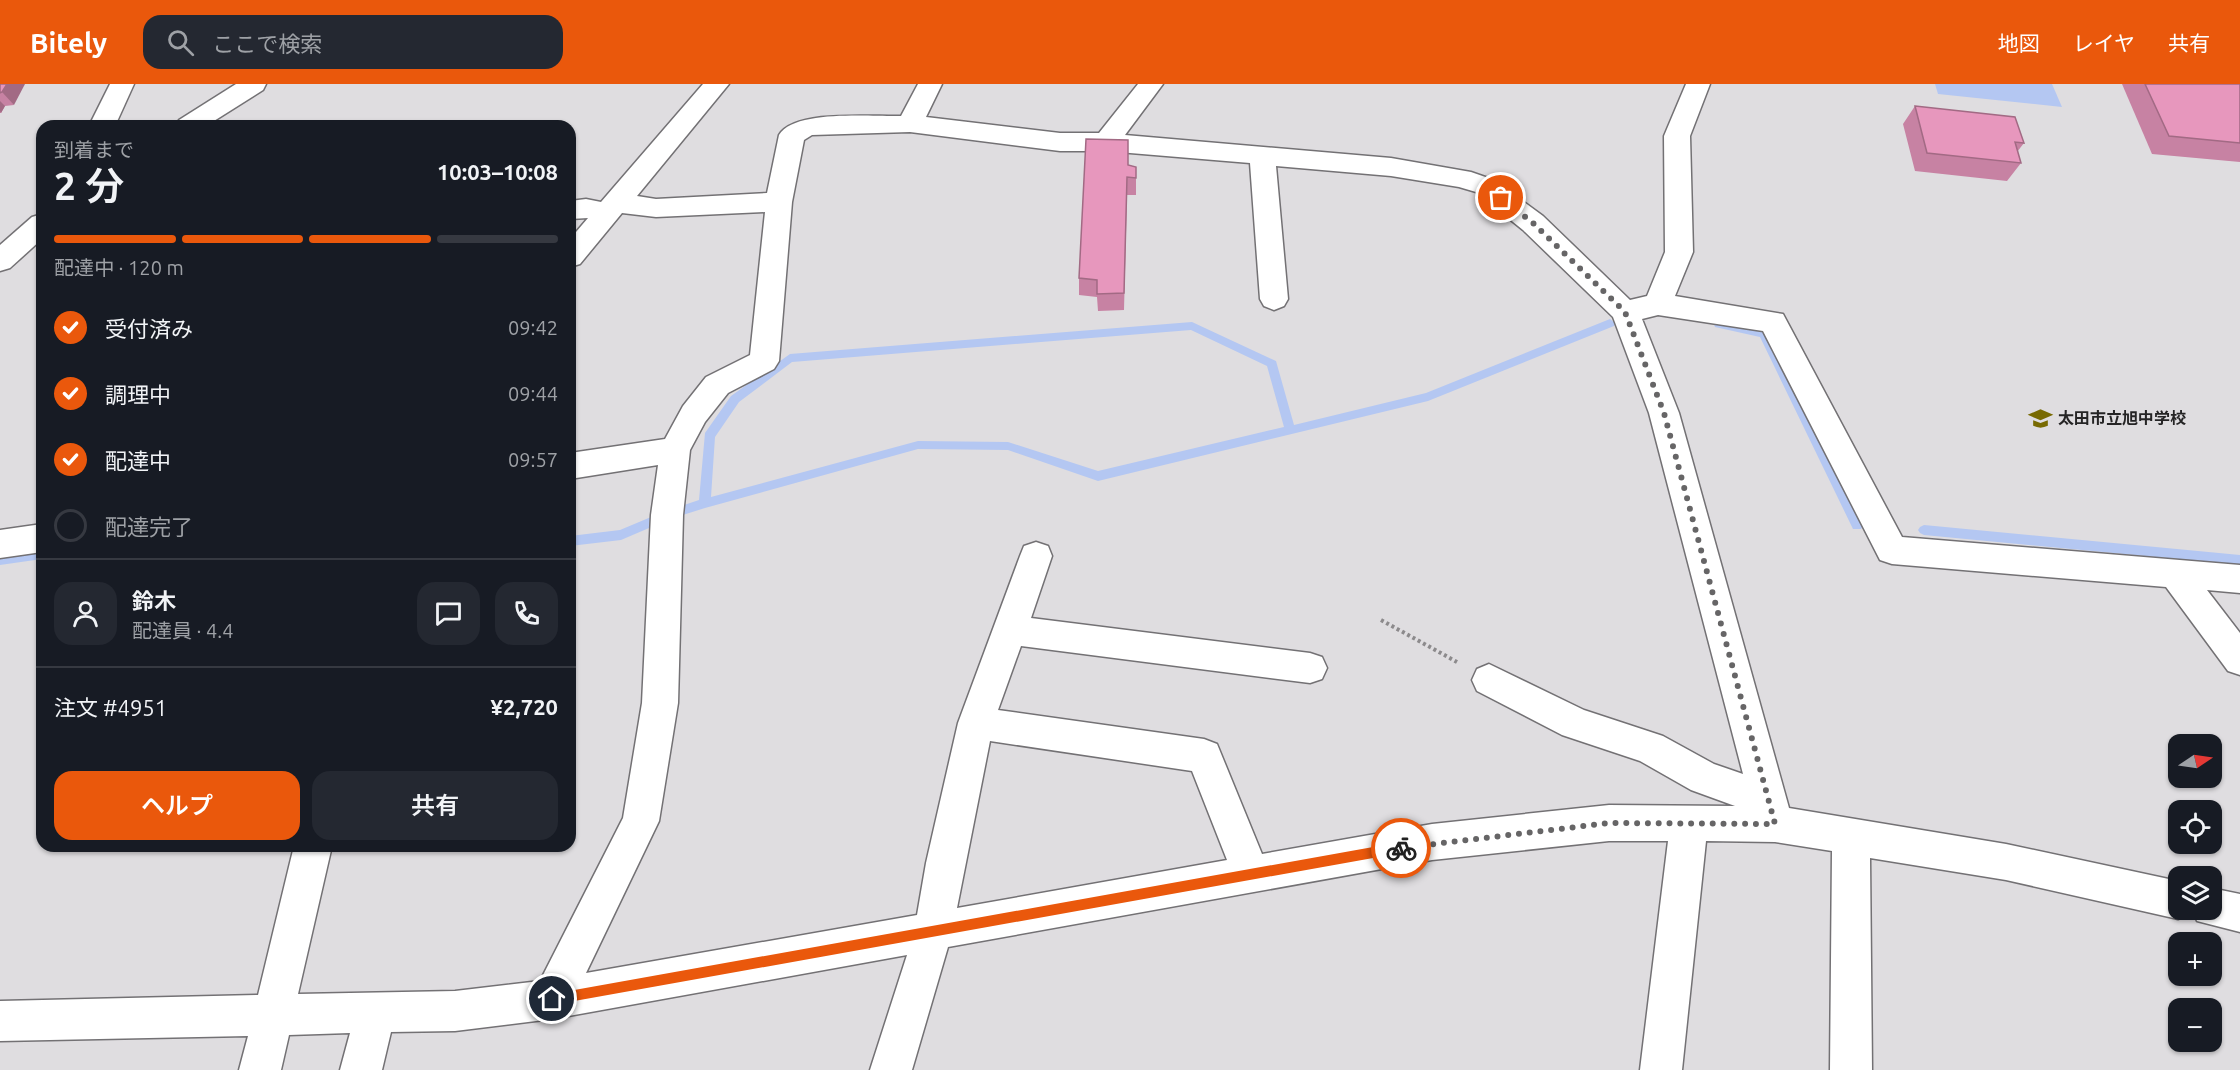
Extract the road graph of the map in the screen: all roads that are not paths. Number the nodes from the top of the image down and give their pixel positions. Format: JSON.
{"nodes":[{"id":1,"x":122,"y":84,"type":"edge"},
{"id":2,"x":254,"y":84,"type":"edge"},
{"id":3,"x":717,"y":84,"type":"edge"},
{"id":4,"x":930,"y":84,"type":"edge"},
{"id":5,"x":1152,"y":84,"type":"edge"},
{"id":6,"x":1698,"y":84,"type":"edge"},
{"id":7,"x":105,"y":120,"type":"edge"},
{"id":8,"x":197,"y":120,"type":"edge"},
{"id":9,"x":910,"y":124,"type":"junction"},
{"id":10,"x":1106,"y":142,"type":"junction"},
{"id":11,"x":1262,"y":156,"type":"junction"},
{"id":12,"x":779,"y":202,"type":"junction"},
{"id":13,"x":611,"y":208,"type":"junction"},
{"id":14,"x":576,"y":209,"type":"edge"},
{"id":15,"x":36,"y":229,"type":"edge"},
{"id":16,"x":576,"y":250,"type":"edge"},
{"id":17,"x":0,"y":261,"type":"edge"},
{"id":18,"x":1274,"y":299,"type":"dead end"},
{"id":19,"x":1658,"y":304,"type":"junction"},
{"id":20,"x":1625,"y":312,"type":"junction"},
{"id":21,"x":675,"y":450,"type":"junction"},
{"id":22,"x":576,"y":465,"type":"edge"},
{"id":23,"x":36,"y":539,"type":"edge"},
{"id":24,"x":0,"y":544,"type":"edge"},
{"id":25,"x":1036,"y":556,"type":"dead end"},
{"id":26,"x":2174,"y":572,"type":"junction"},
{"id":27,"x":2240,"y":579,"type":"edge"},
{"id":28,"x":1009,"y":630,"type":"junction"},
{"id":29,"x":2240,"y":660,"type":"edge"},
{"id":30,"x":1310,"y":668,"type":"dead end"},
{"id":31,"x":1490,"y":680,"type":"road end"},
{"id":32,"x":976,"y":723,"type":"junction"},
{"id":33,"x":1770,"y":807,"type":"junction"},
{"id":34,"x":1689,"y":824,"type":"junction"},
{"id":35,"x":1851,"y":836,"type":"junction"},
{"id":36,"x":312,"y":852,"type":"edge"},
{"id":37,"x":1251,"y":874,"type":"junction"},
{"id":38,"x":2168,"y":898,"type":"edge"},
{"id":39,"x":2222,"y":909,"type":"edge"},
{"id":40,"x":2240,"y":913,"type":"edge"},
{"id":41,"x":934,"y":931,"type":"junction"},
{"id":42,"x":552,"y":999,"type":"junction"},
{"id":43,"x":376,"y":1013,"type":"junction"},
{"id":44,"x":272,"y":1015,"type":"junction"},
{"id":45,"x":0,"y":1021,"type":"edge"},
{"id":46,"x":260,"y":1070,"type":"edge"},
{"id":47,"x":361,"y":1070,"type":"edge"},
{"id":48,"x":891,"y":1070,"type":"edge"},
{"id":49,"x":1661,"y":1070,"type":"edge"},
{"id":50,"x":1851,"y":1070,"type":"edge"}],
"edges":[{"from":1,"to":7,"type":"street"},
{"from":2,"to":8,"type":"street"},
{"from":3,"to":13,"type":"street"},
{"from":4,"to":9,"type":"street"},
{"from":5,"to":10,"type":"street"},
{"from":6,"to":19,"type":"street"},
{"from":9,"to":10,"type":"street"},
{"from":9,"to":12,"type":"street"},
{"from":10,"to":11,"type":"street"},
{"from":11,"to":18,"type":"street"},
{"from":11,"to":20,"type":"street"},
{"from":12,"to":13,"type":"street"},
{"from":12,"to":21,"type":"street"},
{"from":13,"to":14,"type":"street"},
{"from":13,"to":16,"type":"street"},
{"from":15,"to":17,"type":"street"},
{"from":19,"to":20,"type":"street"},
{"from":19,"to":26,"type":"street"},
{"from":20,"to":33,"type":"street"},
{"from":21,"to":22,"type":"street"},
{"from":21,"to":42,"type":"street"},
{"from":23,"to":24,"type":"street"},
{"from":25,"to":28,"type":"street"},
{"from":26,"to":27,"type":"street"},
{"from":26,"to":29,"type":"street"},
{"from":28,"to":30,"type":"street"},
{"from":28,"to":32,"type":"street"},
{"from":31,"to":33,"type":"street"},
{"from":32,"to":37,"type":"street"},
{"from":32,"to":41,"type":"street"},
{"from":33,"to":34,"type":"street"},
{"from":33,"to":35,"type":"street"},
{"from":34,"to":37,"type":"street"},
{"from":34,"to":49,"type":"street"},
{"from":35,"to":38,"type":"street"},
{"from":35,"to":50,"type":"street"},
{"from":36,"to":44,"type":"street"},
{"from":37,"to":41,"type":"street"},
{"from":39,"to":40,"type":"street"},
{"from":41,"to":42,"type":"street"},
{"from":41,"to":48,"type":"street"},
{"from":42,"to":43,"type":"street"},
{"from":43,"to":44,"type":"street"},
{"from":43,"to":47,"type":"street"},
{"from":44,"to":45,"type":"street"},
{"from":44,"to":46,"type":"street"}]}
